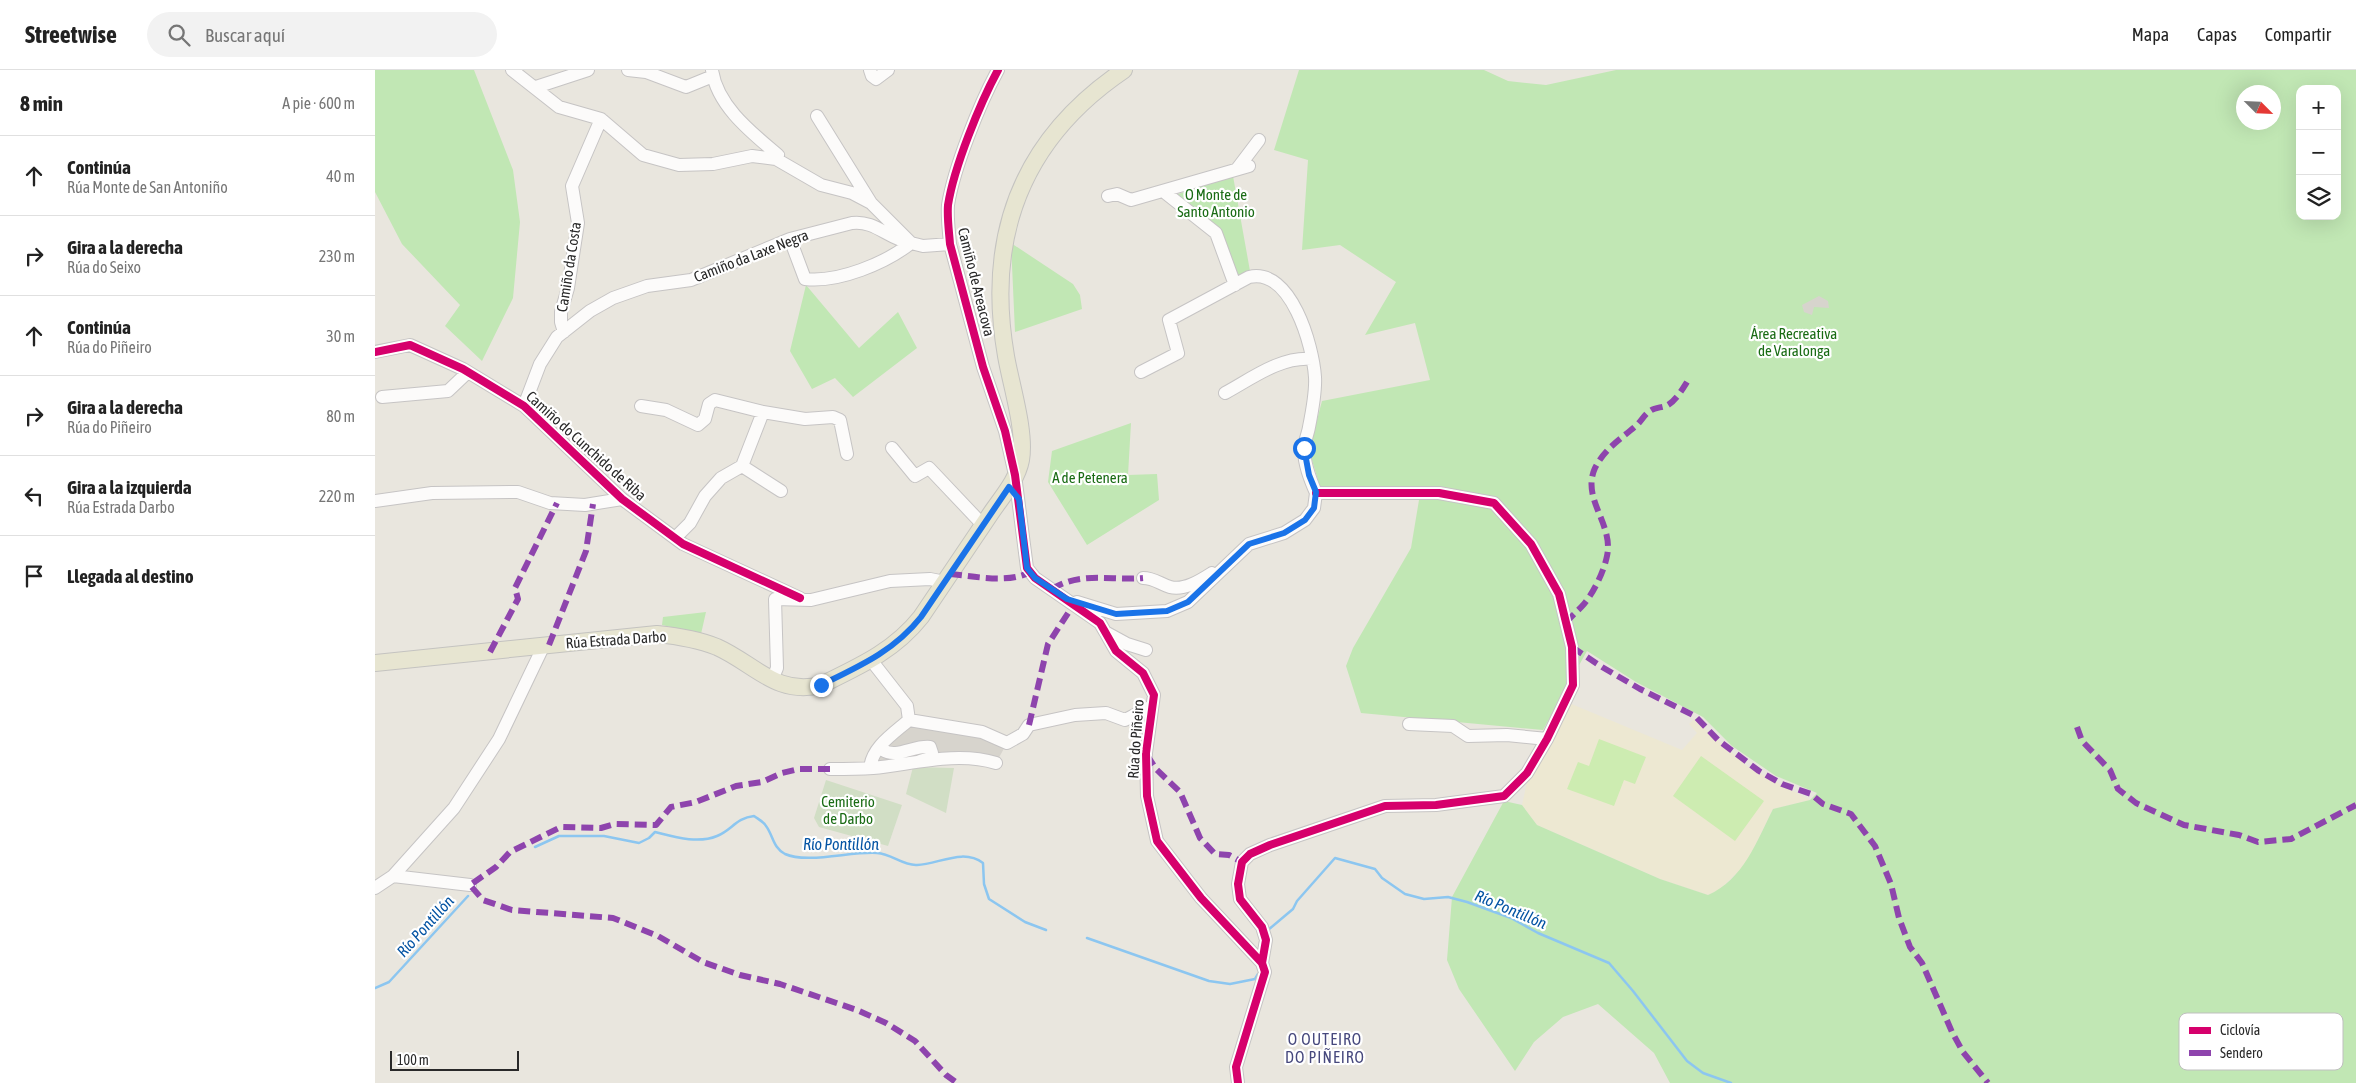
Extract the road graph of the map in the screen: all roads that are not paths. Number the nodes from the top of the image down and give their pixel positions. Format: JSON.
{"nodes":[{"id":1,"x":512,"y":70,"type":"edge"},
{"id":2,"x":588,"y":70,"type":"edge"},
{"id":3,"x":628,"y":70,"type":"edge"},
{"id":4,"x":870,"y":70,"type":"edge"},
{"id":5,"x":888,"y":70,"type":"edge"},
{"id":6,"x":998,"y":70,"type":"edge"},
{"id":7,"x":1124,"y":70,"type":"edge"},
{"id":8,"x":713,"y":73,"type":"edge"},
{"id":9,"x":536,"y":87,"type":"junction"},
{"id":10,"x":817,"y":116,"type":"dead end"},
{"id":11,"x":601,"y":119,"type":"junction"},
{"id":12,"x":1259,"y":140,"type":"dead end"},
{"id":13,"x":776,"y":159,"type":"junction"},
{"id":14,"x":1163,"y":191,"type":"junction"},
{"id":15,"x":1108,"y":196,"type":"dead end"},
{"id":16,"x":871,"y":203,"type":"junction"},
{"id":17,"x":790,"y":239,"type":"junction"},
{"id":18,"x":911,"y":243,"type":"junction"},
{"id":19,"x":950,"y":244,"type":"junction"},
{"id":20,"x":1235,"y":285,"type":"junction"},
{"id":21,"x":564,"y":332,"type":"junction"},
{"id":22,"x":375,"y":352,"type":"edge"},
{"id":23,"x":1312,"y":359,"type":"junction"},
{"id":24,"x":468,"y":372,"type":"junction"},
{"id":25,"x":1141,"y":372,"type":"dead end"},
{"id":26,"x":1225,"y":393,"type":"dead end"},
{"id":27,"x":382,"y":397,"type":"dead end"},
{"id":28,"x":523,"y":406,"type":"junction"},
{"id":29,"x":641,"y":406,"type":"dead end"},
{"id":30,"x":763,"y":412,"type":"junction"},
{"id":31,"x":892,"y":448,"type":"dead end"},
{"id":32,"x":847,"y":454,"type":"dead end"},
{"id":33,"x":743,"y":466,"type":"junction"},
{"id":34,"x":1014,"y":487,"type":"junction"},
{"id":35,"x":781,"y":491,"type":"dead end"},
{"id":36,"x":1316,"y":492,"type":"junction"},
{"id":37,"x":622,"y":499,"type":"junction"},
{"id":38,"x":375,"y":501,"type":"edge"},
{"id":39,"x":983,"y":525,"type":"junction"},
{"id":40,"x":675,"y":538,"type":"junction"},
{"id":41,"x":1225,"y":566,"type":"junction"},
{"id":42,"x":1143,"y":578,"type":"dead end"},
{"id":43,"x":945,"y":582,"type":"junction"},
{"id":44,"x":800,"y":598,"type":"junction"},
{"id":45,"x":1067,"y":599,"type":"junction"},
{"id":46,"x":1105,"y":632,"type":"junction"},
{"id":47,"x":544,"y":645,"type":"junction"},
{"id":48,"x":1147,"y":650,"type":"dead end"},
{"id":49,"x":871,"y":660,"type":"junction"},
{"id":50,"x":375,"y":663,"type":"edge"},
{"id":51,"x":771,"y":680,"type":"junction"},
{"id":52,"x":1152,"y":706,"type":"junction"},
{"id":53,"x":909,"y":720,"type":"junction"},
{"id":54,"x":1409,"y":724,"type":"dead end"},
{"id":55,"x":1547,"y":739,"type":"junction"},
{"id":56,"x":881,"y":745,"type":"junction"},
{"id":57,"x":996,"y":763,"type":"dead end"},
{"id":58,"x":911,"y":764,"type":"junction"},
{"id":59,"x":870,"y":768,"type":"junction"},
{"id":60,"x":830,"y":769,"type":"dead end"},
{"id":61,"x":393,"y":876,"type":"junction"},
{"id":62,"x":470,"y":885,"type":"dead end"},
{"id":63,"x":375,"y":888,"type":"edge"},
{"id":64,"x":1262,"y":963,"type":"junction"},
{"id":65,"x":1238,"y":1083,"type":"edge"}],
"edges":[{"from":1,"to":9,"type":"street"},
{"from":2,"to":9,"type":"street"},
{"from":3,"to":8,"type":"street"},
{"from":4,"to":5,"type":"street"},
{"from":6,"to":19,"type":"street","name":"Camiño de Areacova"},
{"from":7,"to":34,"type":"main road","name":"Rúa Estrada Darbo"},
{"from":8,"to":13,"type":"street"},
{"from":9,"to":11,"type":"street"},
{"from":10,"to":16,"type":"street"},
{"from":11,"to":13,"type":"street"},
{"from":11,"to":21,"type":"street","name":"Camiño da Costa"},
{"from":12,"to":14,"type":"street"},
{"from":13,"to":16,"type":"street"},
{"from":14,"to":15,"type":"street"},
{"from":14,"to":20,"type":"street"},
{"from":16,"to":18,"type":"street"},
{"from":17,"to":18,"type":"street","name":"Camiño da Laxe Negra"},
{"from":17,"to":18,"type":"street"},
{"from":17,"to":21,"type":"street","name":"Camiño da Laxe Negra"},
{"from":18,"to":19,"type":"street","name":"Camiño da Laxe Negra"},
{"from":19,"to":34,"type":"street","name":"Camiño de Areacova"},
{"from":20,"to":23,"type":"street"},
{"from":20,"to":25,"type":"street"},
{"from":21,"to":28,"type":"street","name":"Camiño da Laxe Negra"},
{"from":22,"to":24,"type":"street","name":"Camiño do Cunchido de Riba"},
{"from":23,"to":26,"type":"street"},
{"from":23,"to":36,"type":"street"},
{"from":24,"to":27,"type":"street"},
{"from":24,"to":28,"type":"street","name":"Camiño do Cunchido de Riba"},
{"from":28,"to":37,"type":"street","name":"Camiño do Cunchido de Riba"},
{"from":29,"to":30,"type":"street"},
{"from":30,"to":32,"type":"street"},
{"from":30,"to":33,"type":"street"},
{"from":31,"to":39,"type":"street"},
{"from":33,"to":35,"type":"street"},
{"from":33,"to":40,"type":"street"},
{"from":34,"to":39,"type":"main road","name":"Rúa Estrada Darbo"},
{"from":34,"to":45,"type":"street","name":"Rúa do Piñeiro"},
{"from":36,"to":41,"type":"street"},
{"from":36,"to":55,"type":"street"},
{"from":37,"to":38,"type":"street"},
{"from":37,"to":40,"type":"street","name":"Camiño do Cunchido de Riba"},
{"from":39,"to":43,"type":"main road","name":"Rúa Estrada Darbo"},
{"from":40,"to":44,"type":"street","name":"Camiño do Cunchido de Riba"},
{"from":41,"to":42,"type":"street"},
{"from":41,"to":45,"type":"street"},
{"from":43,"to":44,"type":"street"},
{"from":43,"to":49,"type":"main road","name":"Rúa Estrada Darbo"},
{"from":44,"to":51,"type":"street"},
{"from":45,"to":46,"type":"street","name":"Rúa do Piñeiro"},
{"from":46,"to":48,"type":"street"},
{"from":46,"to":52,"type":"street","name":"Rúa do Piñeiro"},
{"from":47,"to":50,"type":"main road","name":"Rúa Estrada Darbo"},
{"from":47,"to":51,"type":"main road","name":"Rúa Estrada Darbo"},
{"from":47,"to":61,"type":"street"},
{"from":49,"to":51,"type":"main road","name":"Rúa Estrada Darbo"},
{"from":49,"to":53,"type":"street"},
{"from":52,"to":53,"type":"street"},
{"from":52,"to":64,"type":"street","name":"Rúa do Piñeiro"},
{"from":53,"to":56,"type":"street"},
{"from":54,"to":55,"type":"street"},
{"from":55,"to":64,"type":"street"},
{"from":56,"to":58,"type":"street"},
{"from":56,"to":59,"type":"street"},
{"from":57,"to":58,"type":"street"},
{"from":58,"to":59,"type":"street"},
{"from":59,"to":60,"type":"street"},
{"from":61,"to":62,"type":"street"},
{"from":61,"to":63,"type":"street"},
{"from":64,"to":65,"type":"street"}]}
